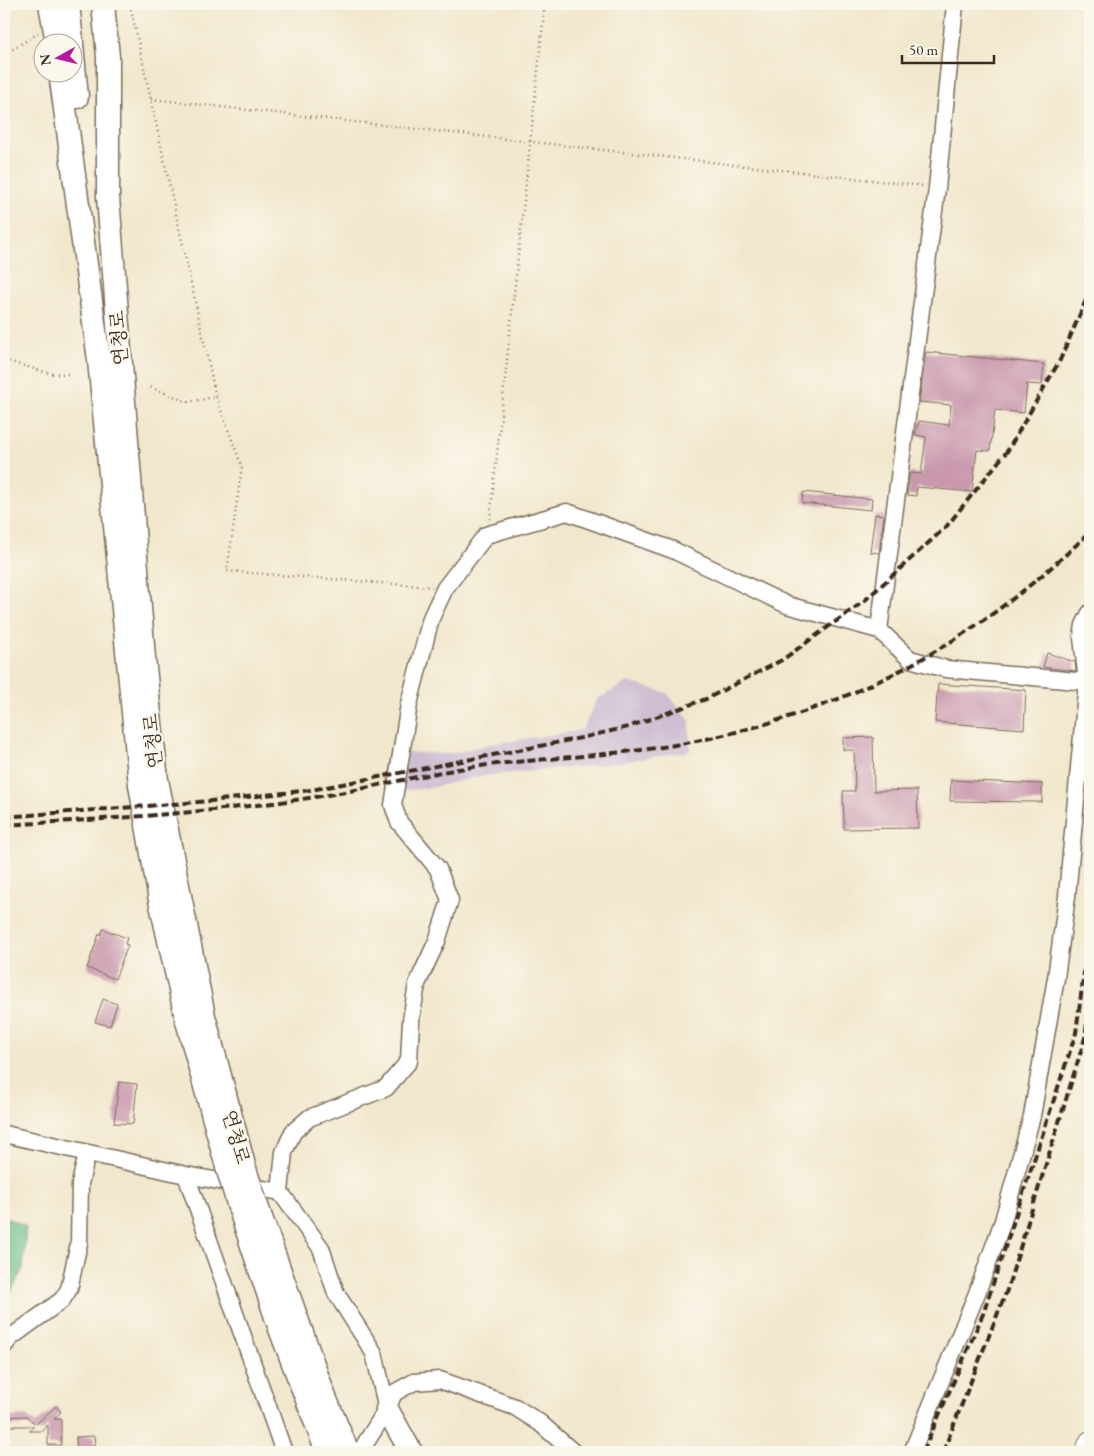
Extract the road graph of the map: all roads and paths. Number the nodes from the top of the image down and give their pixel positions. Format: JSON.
{"nodes":[{"id":1,"x":50,"y":4,"type":"edge"},
{"id":2,"x":54,"y":4,"type":"edge"},
{"id":3,"x":68,"y":4,"type":"edge"},
{"id":4,"x":88,"y":4,"type":"edge"},
{"id":5,"x":102,"y":4,"type":"edge"},
{"id":6,"x":110,"y":4,"type":"edge"},
{"id":7,"x":130,"y":4,"type":"edge"},
{"id":8,"x":545,"y":4,"type":"edge"},
{"id":9,"x":955,"y":4,"type":"edge"},
{"id":10,"x":55,"y":32,"type":"edge"},
{"id":11,"x":56,"y":32,"type":"edge"},
{"id":12,"x":74,"y":32,"type":"edge"},
{"id":13,"x":82,"y":44,"type":"edge"},
{"id":14,"x":82,"y":52,"type":"edge"},
{"id":15,"x":82,"y":53,"type":"edge"},
{"id":16,"x":82,"y":67,"type":"edge"},
{"id":17,"x":82,"y":82,"type":"edge"},
{"id":18,"x":151,"y":99,"type":"junction"},
{"id":19,"x":531,"y":142,"type":"junction"},
{"id":20,"x":937,"y":188,"type":"junction"},
{"id":21,"x":4,"y":360,"type":"edge"},
{"id":22,"x":70,"y":374,"type":"dead end"},
{"id":23,"x":150,"y":388,"type":"dead end"},
{"id":24,"x":216,"y":397,"type":"junction"},
{"id":25,"x":486,"y":535,"type":"junction"},
{"id":26,"x":445,"y":588,"type":"junction"},
{"id":27,"x":1090,"y":613,"type":"edge"},
{"id":28,"x":879,"y":630,"type":"junction"},
{"id":29,"x":1087,"y":682,"type":"junction"},
{"id":30,"x":4,"y":1134,"type":"edge"},
{"id":31,"x":87,"y":1153,"type":"junction"},
{"id":32,"x":236,"y":1168,"type":"junction"},
{"id":33,"x":186,"y":1175,"type":"junction"},
{"id":34,"x":280,"y":1192,"type":"junction"},
{"id":35,"x":4,"y":1346,"type":"edge"},
{"id":36,"x":387,"y":1409,"type":"junction"},
{"id":37,"x":1090,"y":1441,"type":"edge"},
{"id":38,"x":345,"y":1451,"type":"edge"},
{"id":39,"x":284,"y":1452,"type":"edge"},
{"id":40,"x":411,"y":1452,"type":"edge"},
{"id":41,"x":573,"y":1452,"type":"edge"},
{"id":42,"x":912,"y":1452,"type":"edge"},
{"id":43,"x":1085,"y":1452,"type":"edge"}],
"edges":[{"from":1,"to":10,"type":"highway","bridge":true},
{"from":2,"to":11,"type":"highway","bridge":true},
{"from":3,"to":12,"type":"highway","bridge":true},
{"from":4,"to":13,"type":"highway"},
{"from":5,"to":14,"type":"highway","name":"연청로"},
{"from":6,"to":15,"type":"highway"},
{"from":7,"to":18,"type":"path"},
{"from":8,"to":19,"type":"path"},
{"from":9,"to":20,"type":"street"},
{"from":16,"to":32,"type":"highway","name":"연청로"},
{"from":17,"to":32,"type":"highway","name":"연청로"},
{"from":18,"to":19,"type":"path"},
{"from":18,"to":24,"type":"path"},
{"from":19,"to":20,"type":"path"},
{"from":19,"to":25,"type":"path"},
{"from":20,"to":28,"type":"street"},
{"from":21,"to":22,"type":"path"},
{"from":23,"to":24,"type":"path"},
{"from":24,"to":26,"type":"path"},
{"from":25,"to":26,"type":"street"},
{"from":25,"to":28,"type":"street"},
{"from":26,"to":34,"type":"street"},
{"from":27,"to":29,"type":"street"},
{"from":28,"to":29,"type":"street"},
{"from":29,"to":42,"type":"street"},
{"from":30,"to":31,"type":"street"},
{"from":31,"to":33,"type":"street"},
{"from":31,"to":35,"type":"street"},
{"from":32,"to":38,"type":"highway","name":"연청로","bridge":true},
{"from":33,"to":34,"type":"street"},
{"from":33,"to":39,"type":"street"},
{"from":34,"to":36,"type":"street"},
{"from":36,"to":38,"type":"street"},
{"from":36,"to":40,"type":"highway"},
{"from":36,"to":41,"type":"street"},
{"from":37,"to":43,"type":"main road"}]}
